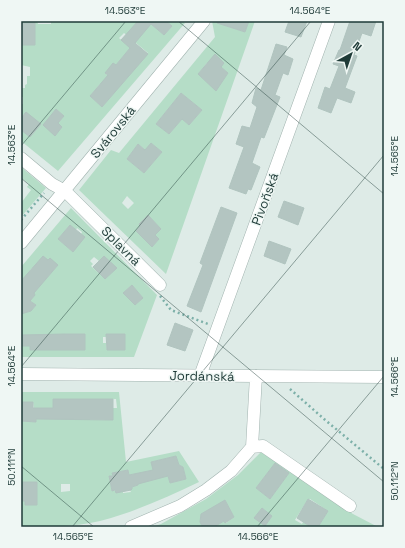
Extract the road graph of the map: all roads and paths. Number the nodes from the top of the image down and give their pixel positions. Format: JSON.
{"nodes":[{"id":1,"x":329,"y":21,"type":"edge"},
{"id":2,"x":198,"y":23,"type":"edge"},
{"id":3,"x":21,"y":158,"type":"edge"},
{"id":4,"x":52,"y":184,"type":"junction"},
{"id":5,"x":65,"y":191,"type":"junction"},
{"id":6,"x":21,"y":220,"type":"edge"},
{"id":7,"x":21,"y":243,"type":"edge"},
{"id":8,"x":160,"y":285,"type":"joint"},
{"id":9,"x":218,"y":328,"type":"junction"},
{"id":10,"x":21,"y":374,"type":"edge"},
{"id":11,"x":200,"y":376,"type":"junction"},
{"id":12,"x":256,"y":376,"type":"junction"},
{"id":13,"x":271,"y":376,"type":"junction"},
{"id":14,"x":384,"y":376,"type":"edge"},
{"id":15,"x":252,"y":447,"type":"junction"},
{"id":16,"x":384,"y":469,"type":"edge"},
{"id":17,"x":350,"y":506,"type":"dead end"},
{"id":18,"x":131,"y":527,"type":"edge"}],
"edges":[{"from":1,"to":9,"type":"street","name":"Pivoňská"},
{"from":2,"to":5,"type":"street","name":"Svárovská"},
{"from":3,"to":4,"type":"street","name":"Splavná"},
{"from":4,"to":5,"type":"street","name":"Splavná"},
{"from":4,"to":6,"type":"path"},
{"from":5,"to":7,"type":"street","name":"Svárovská"},
{"from":5,"to":8,"type":"street","name":"Splavná"},
{"from":8,"to":9,"type":"path"},
{"from":9,"to":11,"type":"street","name":"Pivoňská"},
{"from":10,"to":11,"type":"street","name":"Jordánská"},
{"from":11,"to":12,"type":"street","name":"Jordánská"},
{"from":12,"to":13,"type":"street","name":"Jordánská"},
{"from":12,"to":15,"type":"street"},
{"from":13,"to":14,"type":"street","name":"Jordánská"},
{"from":13,"to":16,"type":"path"},
{"from":15,"to":17,"type":"street"},
{"from":15,"to":18,"type":"street"}]}
